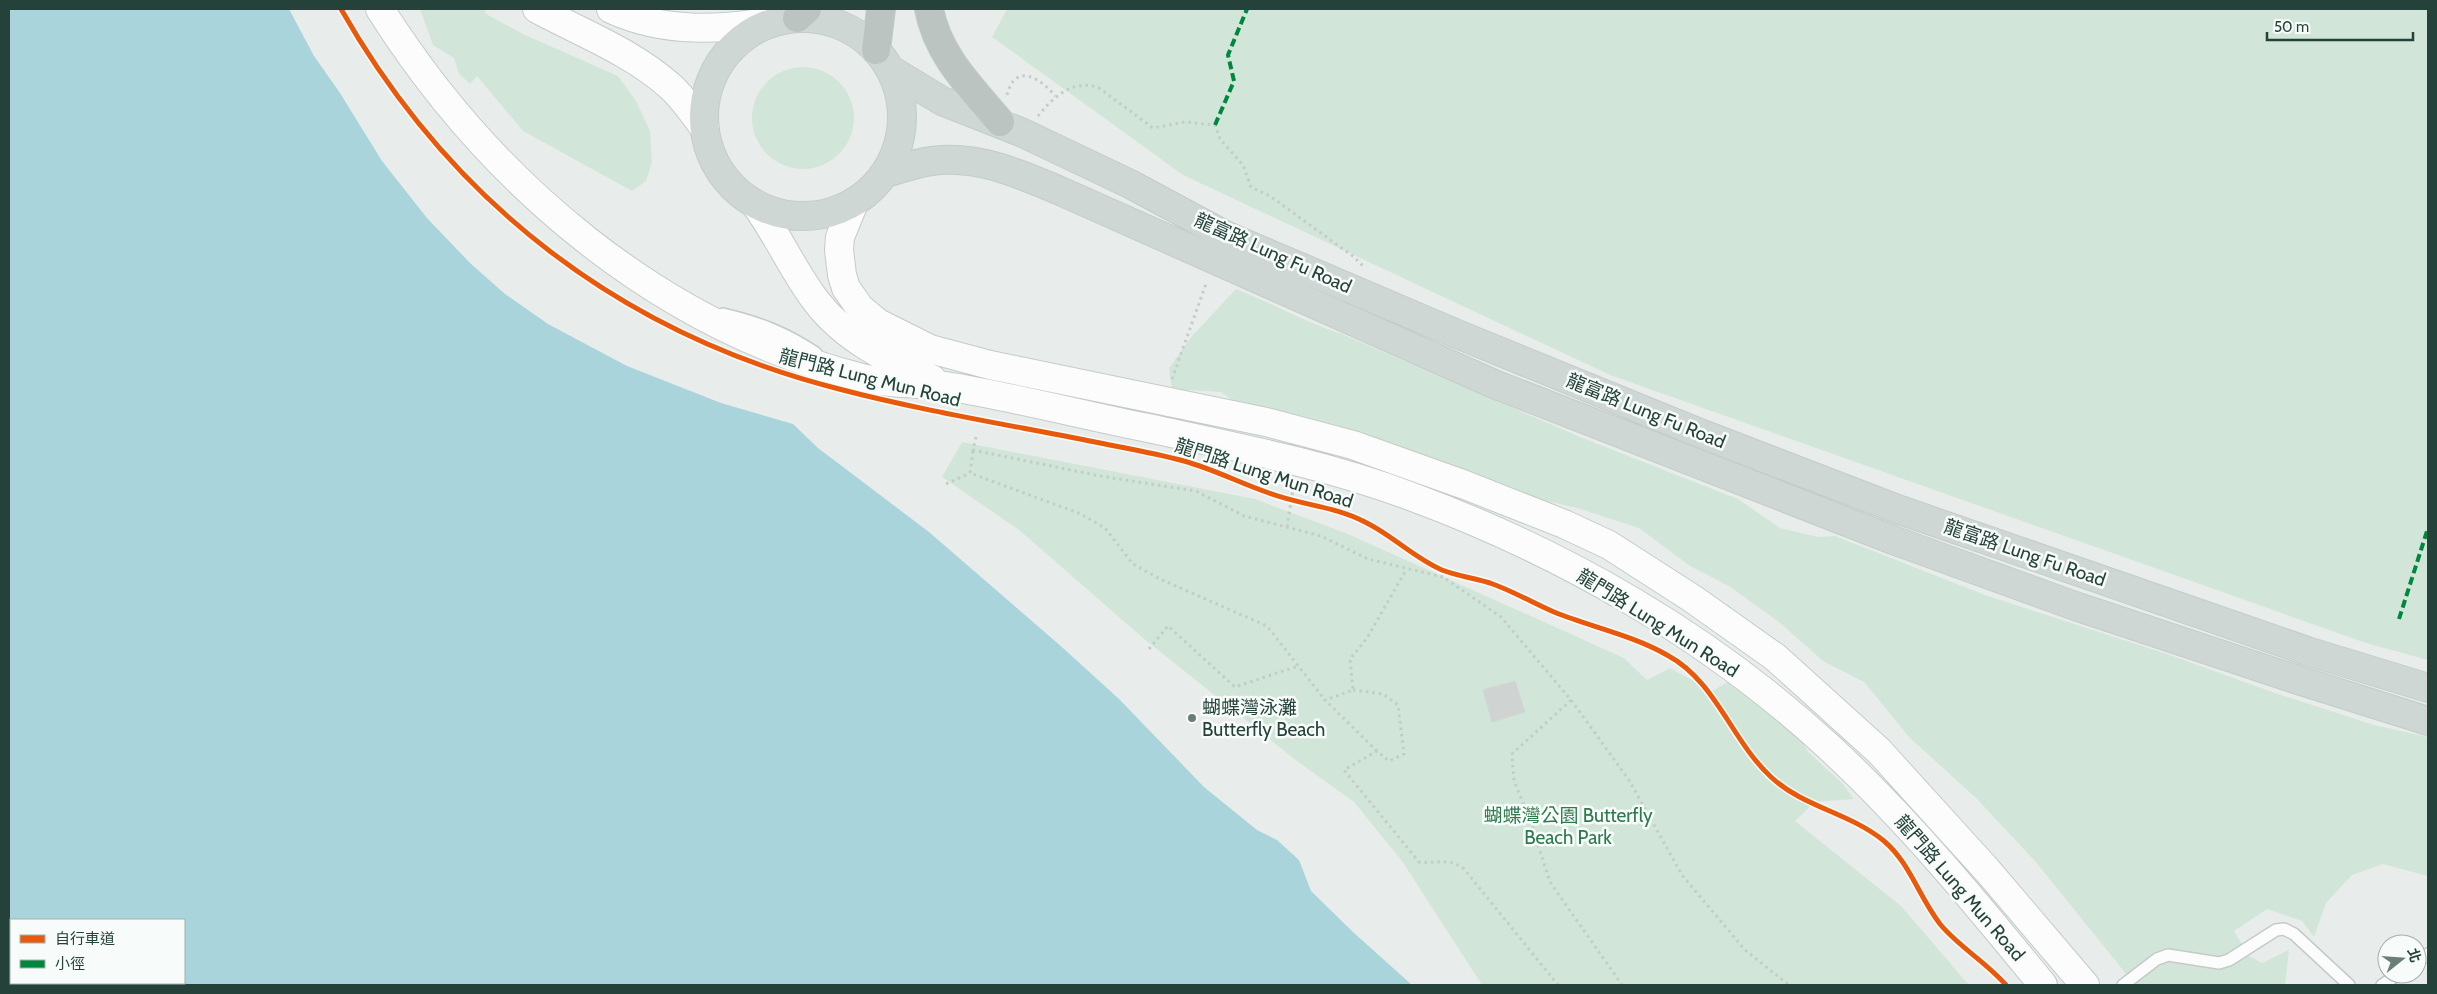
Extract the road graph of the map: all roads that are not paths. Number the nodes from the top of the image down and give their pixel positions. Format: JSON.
{"nodes":[{"id":1,"x":380,"y":9,"type":"edge"},
{"id":2,"x":537,"y":9,"type":"edge"},
{"id":3,"x":611,"y":9,"type":"edge"},
{"id":4,"x":881,"y":9,"type":"edge"},
{"id":5,"x":929,"y":9,"type":"edge"},
{"id":6,"x":794,"y":16,"type":"edge"},
{"id":7,"x":883,"y":60,"type":"junction"},
{"id":8,"x":1002,"y":111,"type":"junction"},
{"id":9,"x":705,"y":129,"type":"junction"},
{"id":10,"x":884,"y":174,"type":"junction"},
{"id":11,"x":854,"y":203,"type":"junction"},
{"id":12,"x":755,"y":204,"type":"junction"},
{"id":13,"x":952,"y":356,"type":"joint"},
{"id":14,"x":946,"y":386,"type":"junction"},
{"id":15,"x":2428,"y":688,"type":"edge"},
{"id":16,"x":2428,"y":721,"type":"edge"},
{"id":17,"x":2043,"y":985,"type":"edge"},
{"id":18,"x":2085,"y":985,"type":"edge"},
{"id":19,"x":2123,"y":985,"type":"edge"},
{"id":20,"x":2348,"y":985,"type":"edge"}],
"edges":[{"from":1,"to":14,"type":"main road","name":"龍門路 Lung Mun Road"},
{"from":2,"to":9,"type":"main road"},
{"from":3,"to":6,"type":"main road","name":"龍富路 Lung Fu Road"},
{"from":4,"to":7,"type":"highway"},
{"from":5,"to":8,"type":"highway"},
{"from":6,"to":7,"type":"main road","name":"龍富路 Lung Fu Road"},
{"from":6,"to":9,"type":"main road","name":"龍富路 Lung Fu Road"},
{"from":7,"to":8,"type":"main road","name":"龍富路 Lung Fu Road"},
{"from":7,"to":10,"type":"main road","name":"龍富路 Lung Fu Road"},
{"from":8,"to":15,"type":"main road","name":"龍富路 Lung Fu Road"},
{"from":9,"to":12,"type":"main road","name":"龍富路 Lung Fu Road"},
{"from":10,"to":11,"type":"main road","name":"龍富路 Lung Fu Road"},
{"from":10,"to":16,"type":"main road","name":"龍富路 Lung Fu Road"},
{"from":11,"to":12,"type":"main road","name":"龍富路 Lung Fu Road"},
{"from":11,"to":13,"type":"main road","name":"龍富路 Lung Fu Road"},
{"from":12,"to":14,"type":"main road"},
{"from":13,"to":18,"type":"main road","name":"龍門路 Lung Mun Road"},
{"from":14,"to":17,"type":"main road","name":"龍門路 Lung Mun Road"},
{"from":19,"to":20,"type":"lane"}]}
